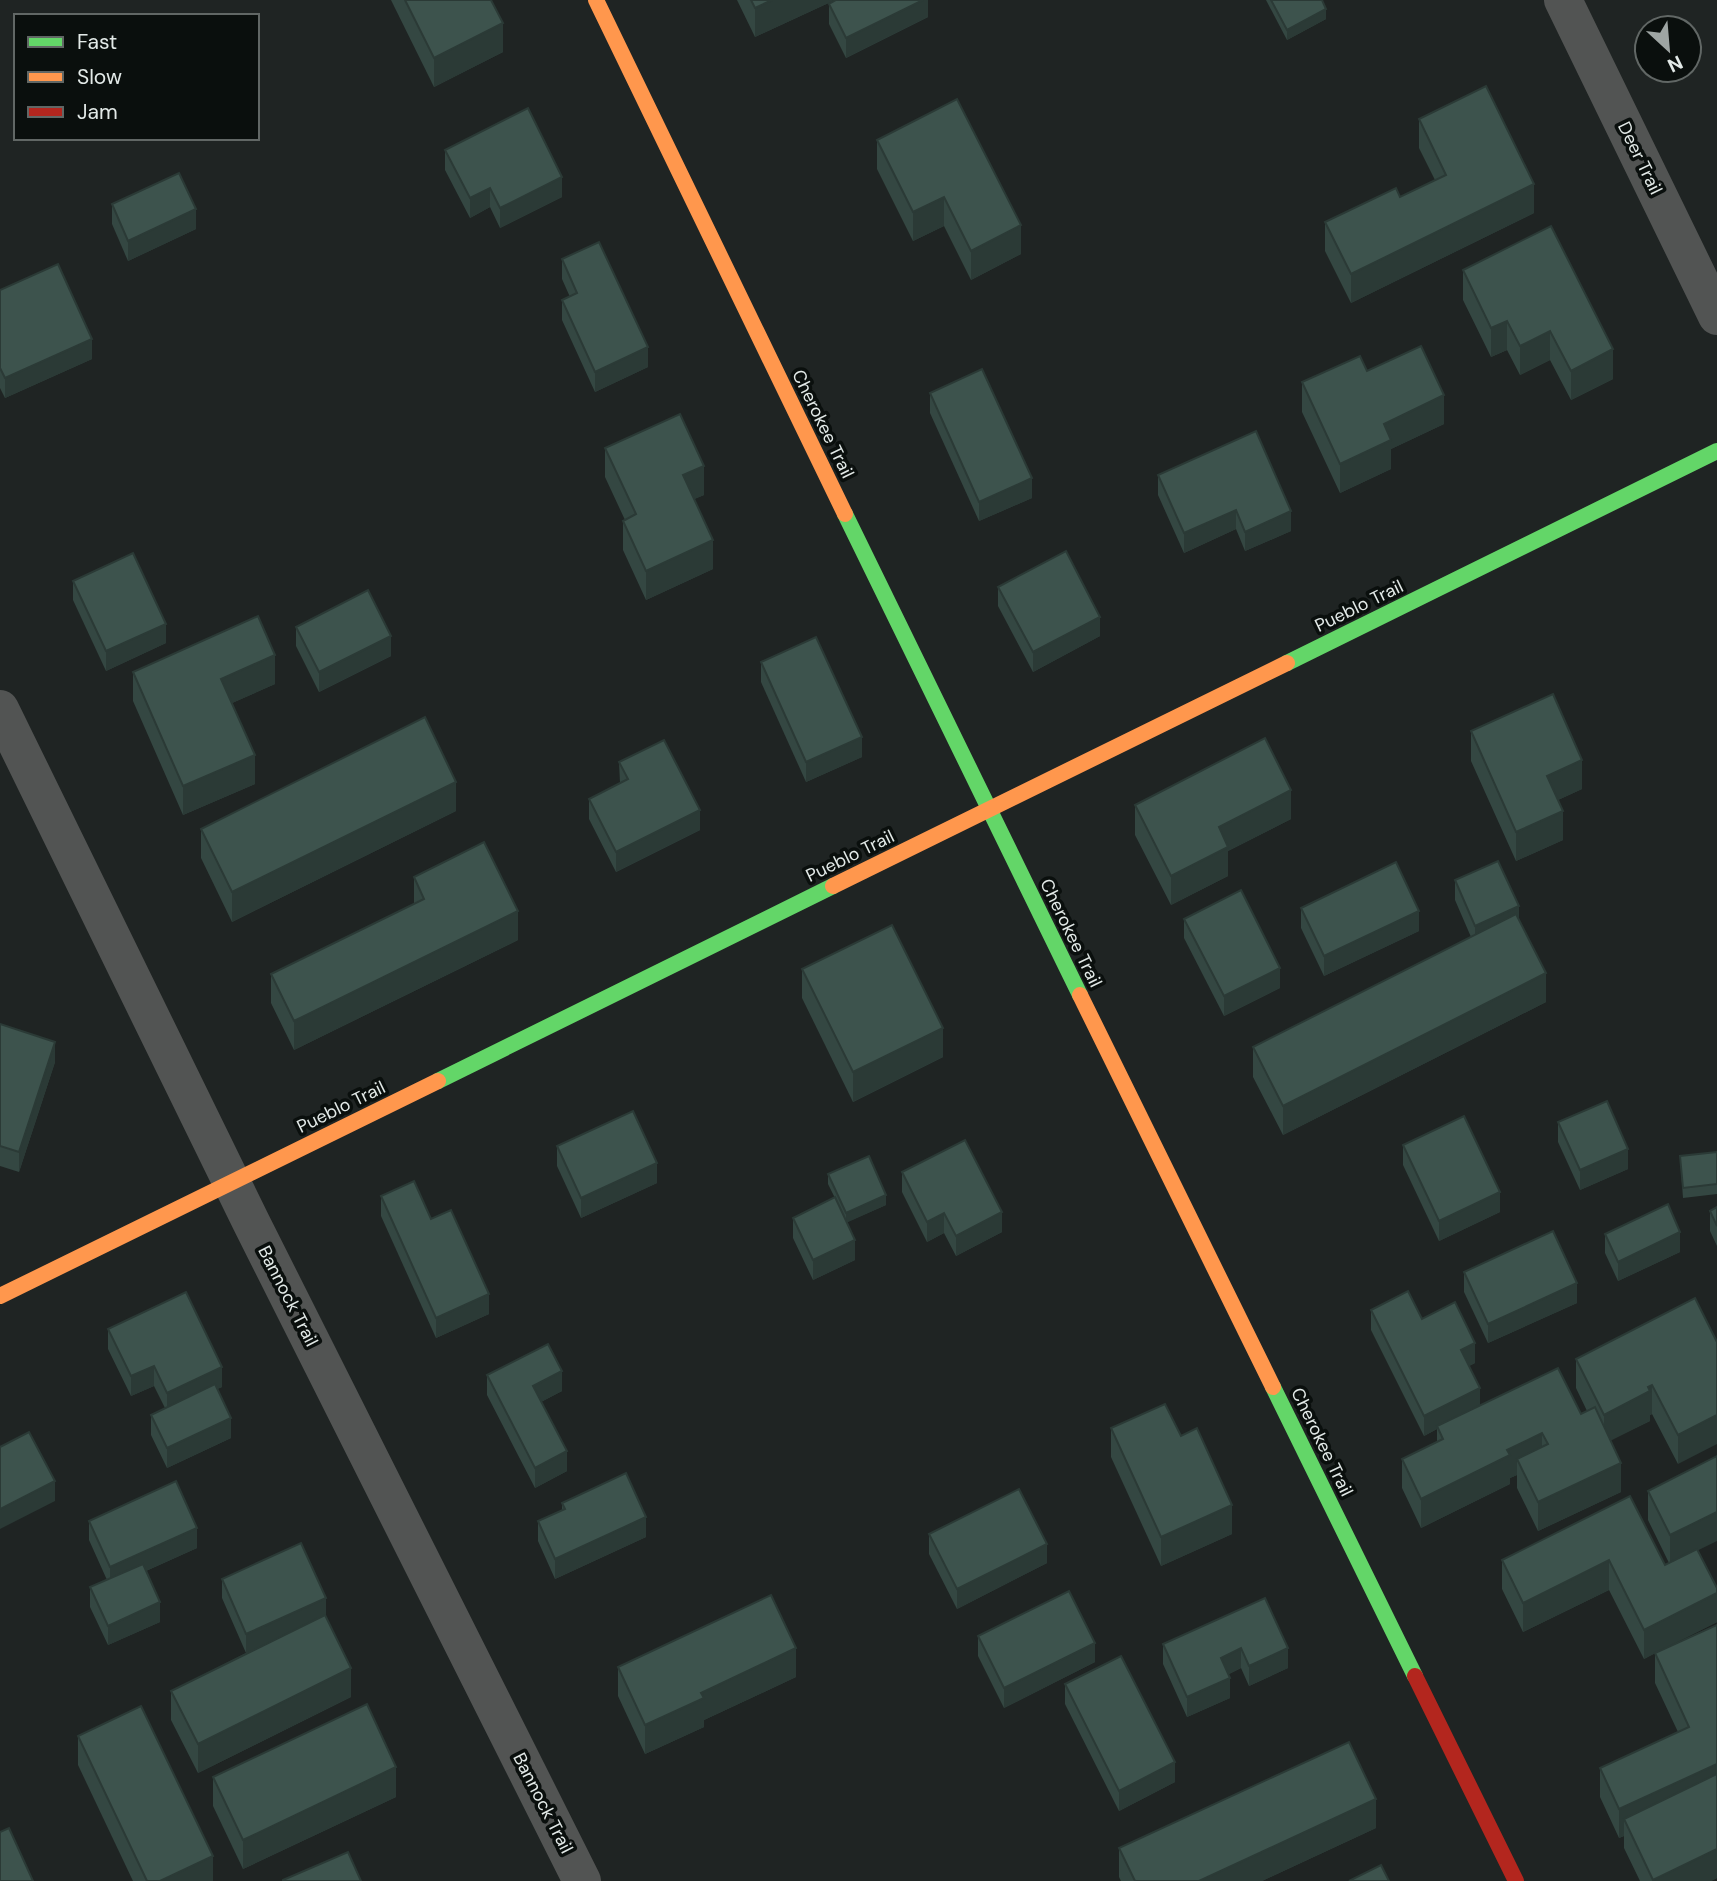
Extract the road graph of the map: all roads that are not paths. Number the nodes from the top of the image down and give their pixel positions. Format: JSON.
{"nodes":[{"id":1,"x":596,"y":0,"type":"edge"},
{"id":2,"x":1563,"y":0,"type":"edge"},
{"id":3,"x":1717,"y":316,"type":"edge"},
{"id":4,"x":1717,"y":451,"type":"edge"},
{"id":5,"x":0,"y":709,"type":"edge"},
{"id":6,"x":989,"y":809,"type":"junction"},
{"id":7,"x":232,"y":1182,"type":"junction"},
{"id":8,"x":0,"y":1296,"type":"edge"},
{"id":9,"x":582,"y":1881,"type":"edge"},
{"id":10,"x":1516,"y":1881,"type":"edge"}],
"edges":[{"from":1,"to":6,"type":"street","name":"Cherokee Trail"},
{"from":2,"to":3,"type":"street","name":"Deer Trail"},
{"from":4,"to":6,"type":"street","name":"Pueblo Trail"},
{"from":5,"to":7,"type":"street","name":"Bannock Trail"},
{"from":6,"to":7,"type":"street","name":"Pueblo Trail"},
{"from":6,"to":10,"type":"street","name":"Cherokee Trail"},
{"from":7,"to":8,"type":"street","name":"Pueblo Trail"},
{"from":7,"to":9,"type":"street","name":"Bannock Trail"}]}
